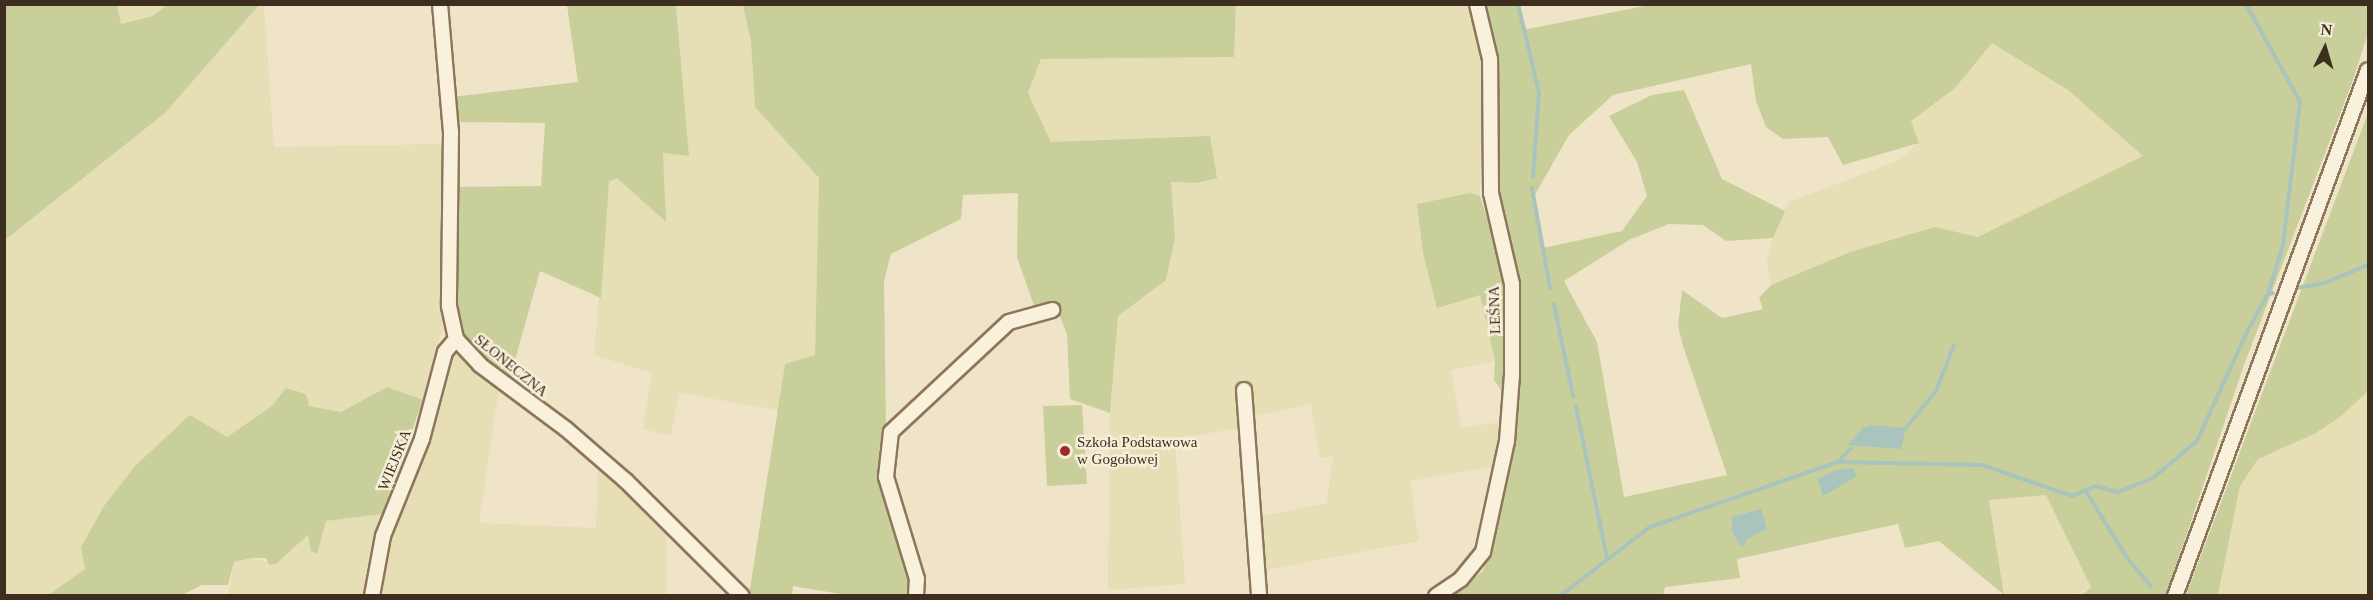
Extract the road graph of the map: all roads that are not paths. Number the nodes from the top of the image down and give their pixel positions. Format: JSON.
{"nodes":[{"id":1,"x":440,"y":4,"type":"edge"},
{"id":2,"x":1477,"y":4,"type":"edge"},
{"id":3,"x":2368,"y":70,"type":"edge"},
{"id":4,"x":1052,"y":310,"type":"dead end"},
{"id":5,"x":456,"y":339,"type":"junction"},
{"id":6,"x":1244,"y":390,"type":"dead end"},
{"id":7,"x":372,"y":596,"type":"edge"},
{"id":8,"x":741,"y":596,"type":"edge"},
{"id":9,"x":916,"y":596,"type":"edge"},
{"id":10,"x":1259,"y":596,"type":"edge"},
{"id":11,"x":1436,"y":596,"type":"edge"},
{"id":12,"x":2175,"y":596,"type":"edge"}],
"edges":[{"from":1,"to":5,"type":"street","name":"SŁONECZNA"},
{"from":2,"to":11,"type":"street","name":"LEŚNA"},
{"from":3,"to":12,"type":"street"},
{"from":4,"to":9,"type":"street"},
{"from":5,"to":7,"type":"street","name":"WIEJSKA"},
{"from":5,"to":8,"type":"street","name":"SŁONECZNA"},
{"from":6,"to":10,"type":"street"}]}
